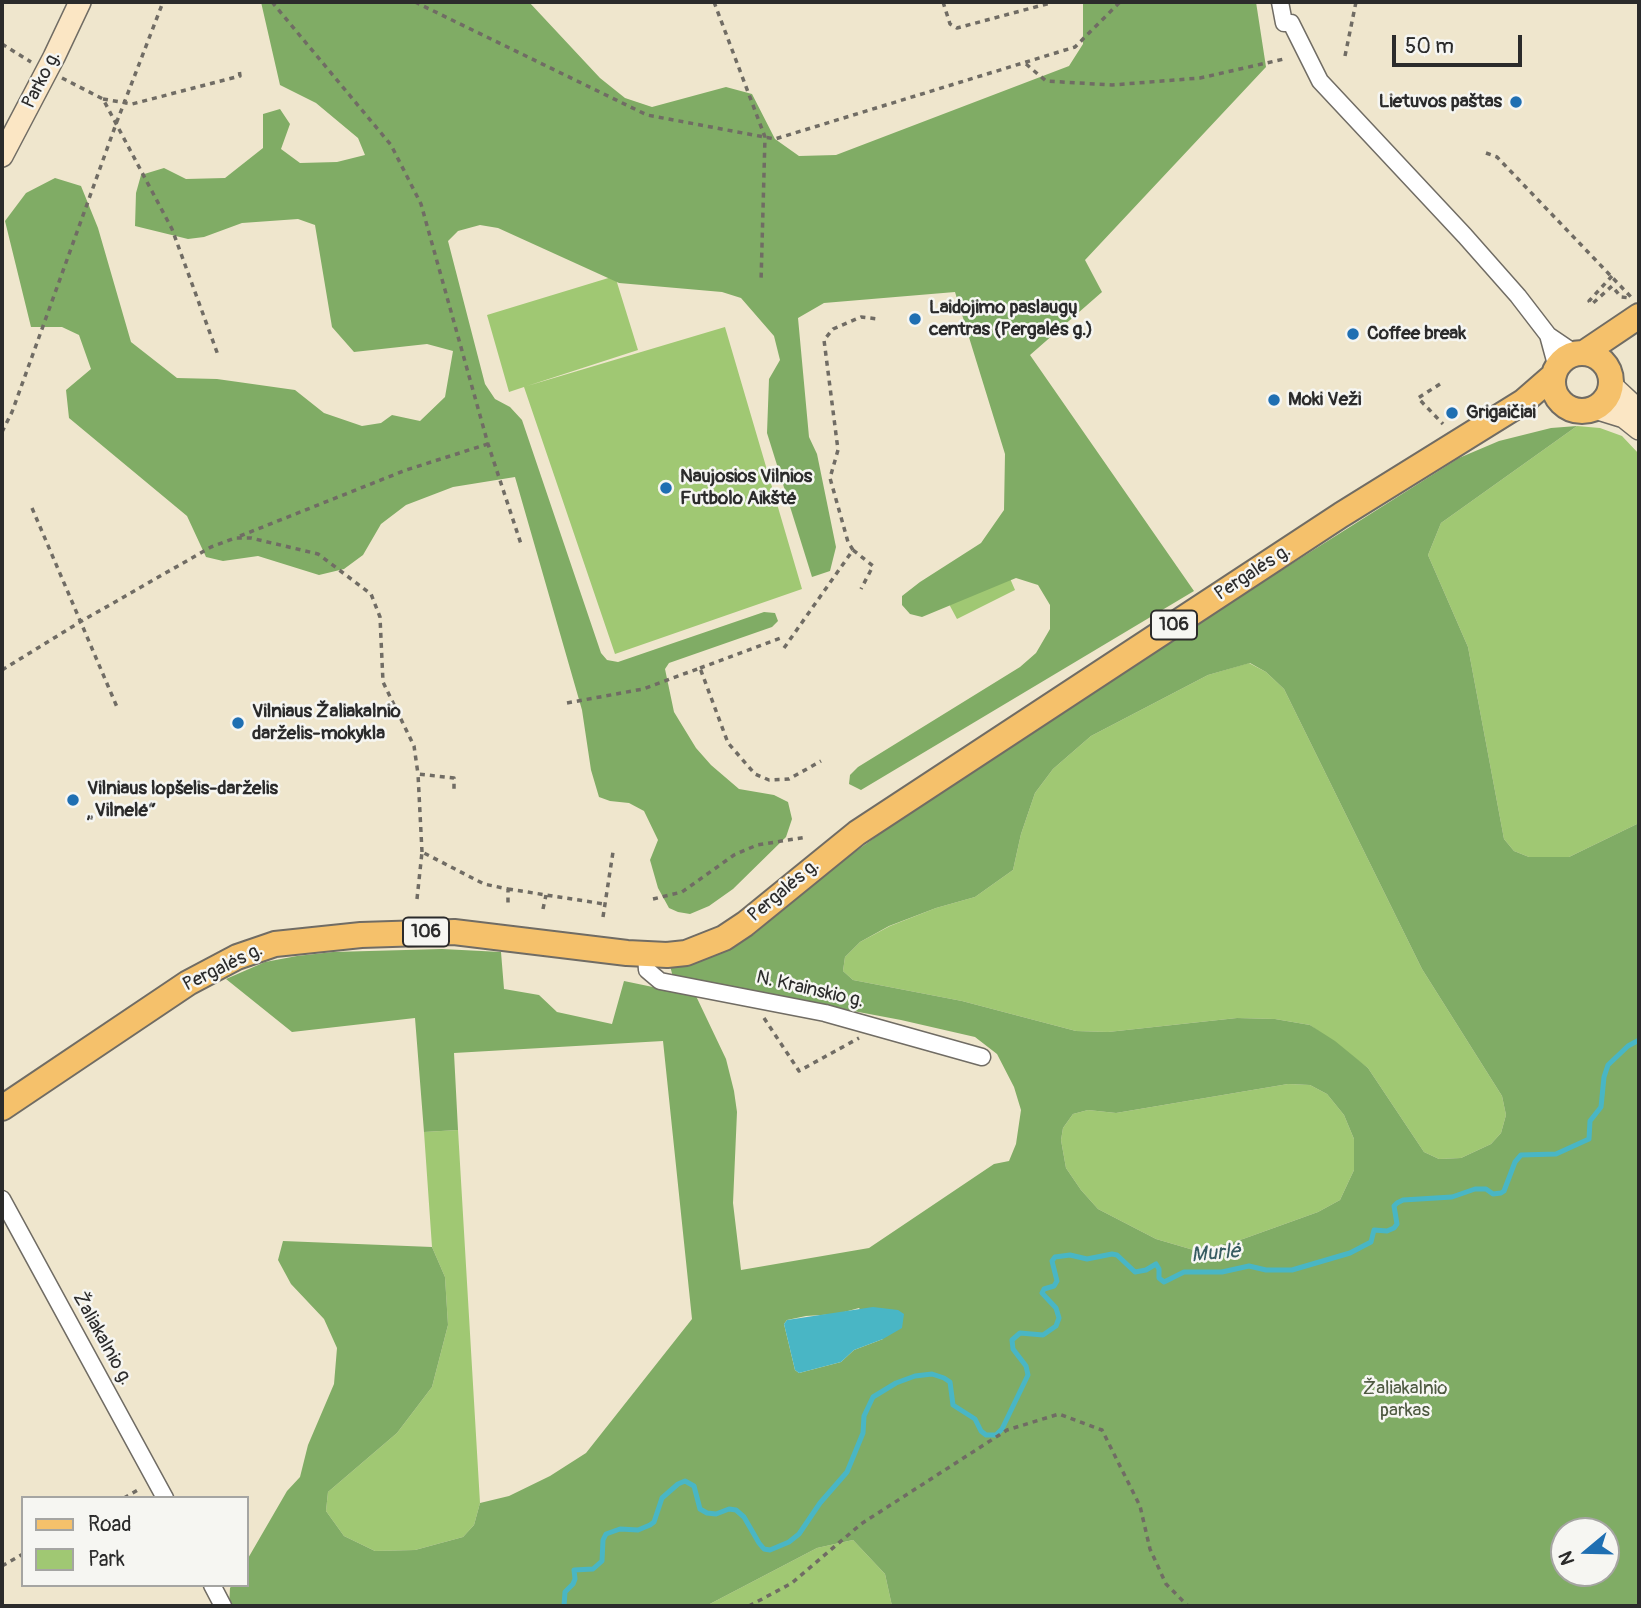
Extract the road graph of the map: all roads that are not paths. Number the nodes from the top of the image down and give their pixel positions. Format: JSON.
{"nodes":[{"id":1,"x":80,"y":2,"type":"edge"},
{"id":2,"x":1280,"y":2,"type":"edge"},
{"id":3,"x":2,"y":156,"type":"edge"},
{"id":4,"x":1639,"y":316,"type":"edge"},
{"id":5,"x":1639,"y":326,"type":"edge"},
{"id":6,"x":1568,"y":363,"type":"junction"},
{"id":7,"x":1609,"y":378,"type":"junction"},
{"id":8,"x":1564,"y":404,"type":"junction"},
{"id":9,"x":1595,"y":408,"type":"junction"},
{"id":10,"x":1639,"y":411,"type":"edge"},
{"id":11,"x":1493,"y":421,"type":"junction"},
{"id":12,"x":1639,"y":429,"type":"edge"},
{"id":13,"x":646,"y":954,"type":"junction"},
{"id":14,"x":982,"y":1056,"type":"dead end"},
{"id":15,"x":2,"y":1108,"type":"edge"},
{"id":16,"x":2,"y":1199,"type":"edge"},
{"id":17,"x":164,"y":1496,"type":"edge"},
{"id":18,"x":213,"y":1587,"type":"edge"},
{"id":19,"x":223,"y":1606,"type":"edge"}],
"edges":[{"from":1,"to":3,"type":"main road","name":"Parko g."},
{"from":2,"to":6,"type":"street"},
{"from":4,"to":6,"type":"main road","name":"Pergalės g.","number":"106"},
{"from":5,"to":7,"type":"main road"},
{"from":6,"to":7,"type":"main road"},
{"from":6,"to":8,"type":"main road"},
{"from":6,"to":11,"type":"main road","name":"Pergalės g.","number":"106"},
{"from":7,"to":9,"type":"main road"},
{"from":7,"to":10,"type":"main road"},
{"from":8,"to":9,"type":"main road"},
{"from":8,"to":11,"type":"main road","name":"Pergalės g.","number":"106"},
{"from":9,"to":12,"type":"main road"},
{"from":11,"to":13,"type":"main road","name":"Pergalės g.","number":"106"},
{"from":13,"to":14,"type":"street","name":"N. Krainskio g."},
{"from":13,"to":15,"type":"main road","name":"Pergalės g.","number":"106"},
{"from":16,"to":17,"type":"street","name":"Žaliakalnio g."},
{"from":18,"to":19,"type":"street"}]}
